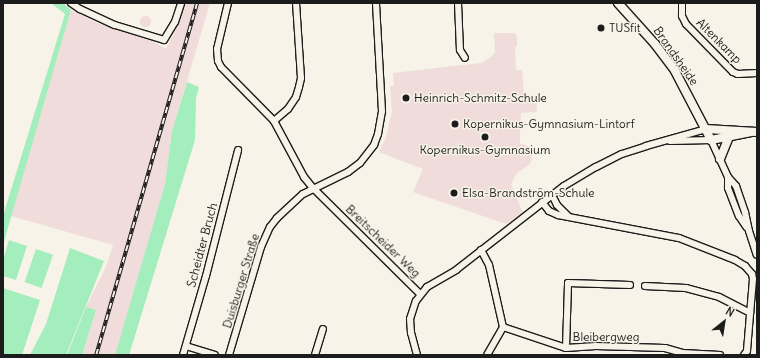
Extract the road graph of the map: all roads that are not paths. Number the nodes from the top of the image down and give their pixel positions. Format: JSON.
{"nodes":[{"id":1,"x":71,"y":3,"type":"edge"},
{"id":2,"x":181,"y":3,"type":"edge"},
{"id":3,"x":228,"y":3,"type":"edge"},
{"id":4,"x":296,"y":3,"type":"edge"},
{"id":5,"x":376,"y":3,"type":"edge"},
{"id":6,"x":458,"y":3,"type":"edge"},
{"id":7,"x":618,"y":3,"type":"edge"},
{"id":8,"x":682,"y":3,"type":"edge"},
{"id":9,"x":466,"y":58,"type":"dead end"},
{"id":10,"x":757,"y":73,"type":"edge"},
{"id":11,"x":274,"y":121,"type":"junction"},
{"id":12,"x":706,"y":129,"type":"junction"},
{"id":13,"x":754,"y":132,"type":"edge"},
{"id":14,"x":729,"y":137,"type":"junction"},
{"id":15,"x":711,"y":140,"type":"junction"},
{"id":16,"x":664,"y":141,"type":"junction"},
{"id":17,"x":238,"y":150,"type":"dead end"},
{"id":18,"x":720,"y":159,"type":"junction"},
{"id":19,"x":313,"y":188,"type":"junction"},
{"id":20,"x":552,"y":195,"type":"junction"},
{"id":21,"x":542,"y":202,"type":"junction"},
{"id":22,"x":568,"y":216,"type":"junction"},
{"id":23,"x":481,"y":250,"type":"junction"},
{"id":24,"x":757,"y":255,"type":"edge"},
{"id":25,"x":630,"y":285,"type":"dead end"},
{"id":26,"x":645,"y":286,"type":"dead end"},
{"id":27,"x":420,"y":294,"type":"junction"},
{"id":28,"x":750,"y":313,"type":"junction"},
{"id":29,"x":503,"y":327,"type":"junction"},
{"id":30,"x":323,"y":329,"type":"dead end"},
{"id":31,"x":186,"y":346,"type":"junction"},
{"id":32,"x":566,"y":348,"type":"junction"},
{"id":33,"x":183,"y":355,"type":"edge"},
{"id":34,"x":215,"y":355,"type":"edge"},
{"id":35,"x":229,"y":355,"type":"edge"},
{"id":36,"x":316,"y":355,"type":"edge"},
{"id":37,"x":417,"y":355,"type":"edge"},
{"id":38,"x":487,"y":355,"type":"edge"},
{"id":39,"x":720,"y":355,"type":"edge"},
{"id":40,"x":744,"y":355,"type":"edge"}],
"edges":[{"from":1,"to":2,"type":"street"},
{"from":3,"to":11,"type":"street","name":"Breitscheider Weg"},
{"from":4,"to":11,"type":"street"},
{"from":5,"to":19,"type":"street","name":"Duisburger Straße"},
{"from":6,"to":9,"type":"street"},
{"from":7,"to":12,"type":"main road","name":"Brandsheide"},
{"from":8,"to":10,"type":"street","name":"Altenkamp"},
{"from":11,"to":19,"type":"street","name":"Breitscheider Weg"},
{"from":12,"to":13,"type":"main road","name":"Breitscheider Weg"},
{"from":12,"to":15,"type":"main road","name":"Brandsheide"},
{"from":12,"to":16,"type":"street","name":"Breitscheider Weg"},
{"from":13,"to":14,"type":"main road","name":"Breitscheider Weg"},
{"from":14,"to":15,"type":"main road","name":"Breitscheider Weg"},
{"from":14,"to":18,"type":"main road"},
{"from":15,"to":16,"type":"street","name":"Breitscheider Weg"},
{"from":15,"to":18,"type":"street"},
{"from":16,"to":20,"type":"street","name":"Breitscheider Weg"},
{"from":17,"to":31,"type":"street","name":"Scheidter Bruch"},
{"from":18,"to":24,"type":"street"},
{"from":19,"to":27,"type":"street","name":"Breitscheider Weg"},
{"from":19,"to":35,"type":"street","name":"Duisburger Straße"},
{"from":20,"to":21,"type":"street","name":"Breitscheider Weg"},
{"from":20,"to":22,"type":"street"},
{"from":21,"to":22,"type":"street"},
{"from":21,"to":23,"type":"street","name":"Breitscheider Weg"},
{"from":22,"to":28,"type":"street"},
{"from":23,"to":27,"type":"street","name":"Breitscheider Weg"},
{"from":23,"to":29,"type":"street"},
{"from":25,"to":32,"type":"street"},
{"from":26,"to":28,"type":"street"},
{"from":27,"to":37,"type":"street"},
{"from":28,"to":40,"type":"street"},
{"from":29,"to":32,"type":"street","name":"Bleibergweg"},
{"from":29,"to":38,"type":"street"},
{"from":30,"to":36,"type":"street"},
{"from":31,"to":33,"type":"street","name":"Scheidter Bruch"},
{"from":31,"to":34,"type":"street"},
{"from":32,"to":39,"type":"street","name":"Bleibergweg"}]}
